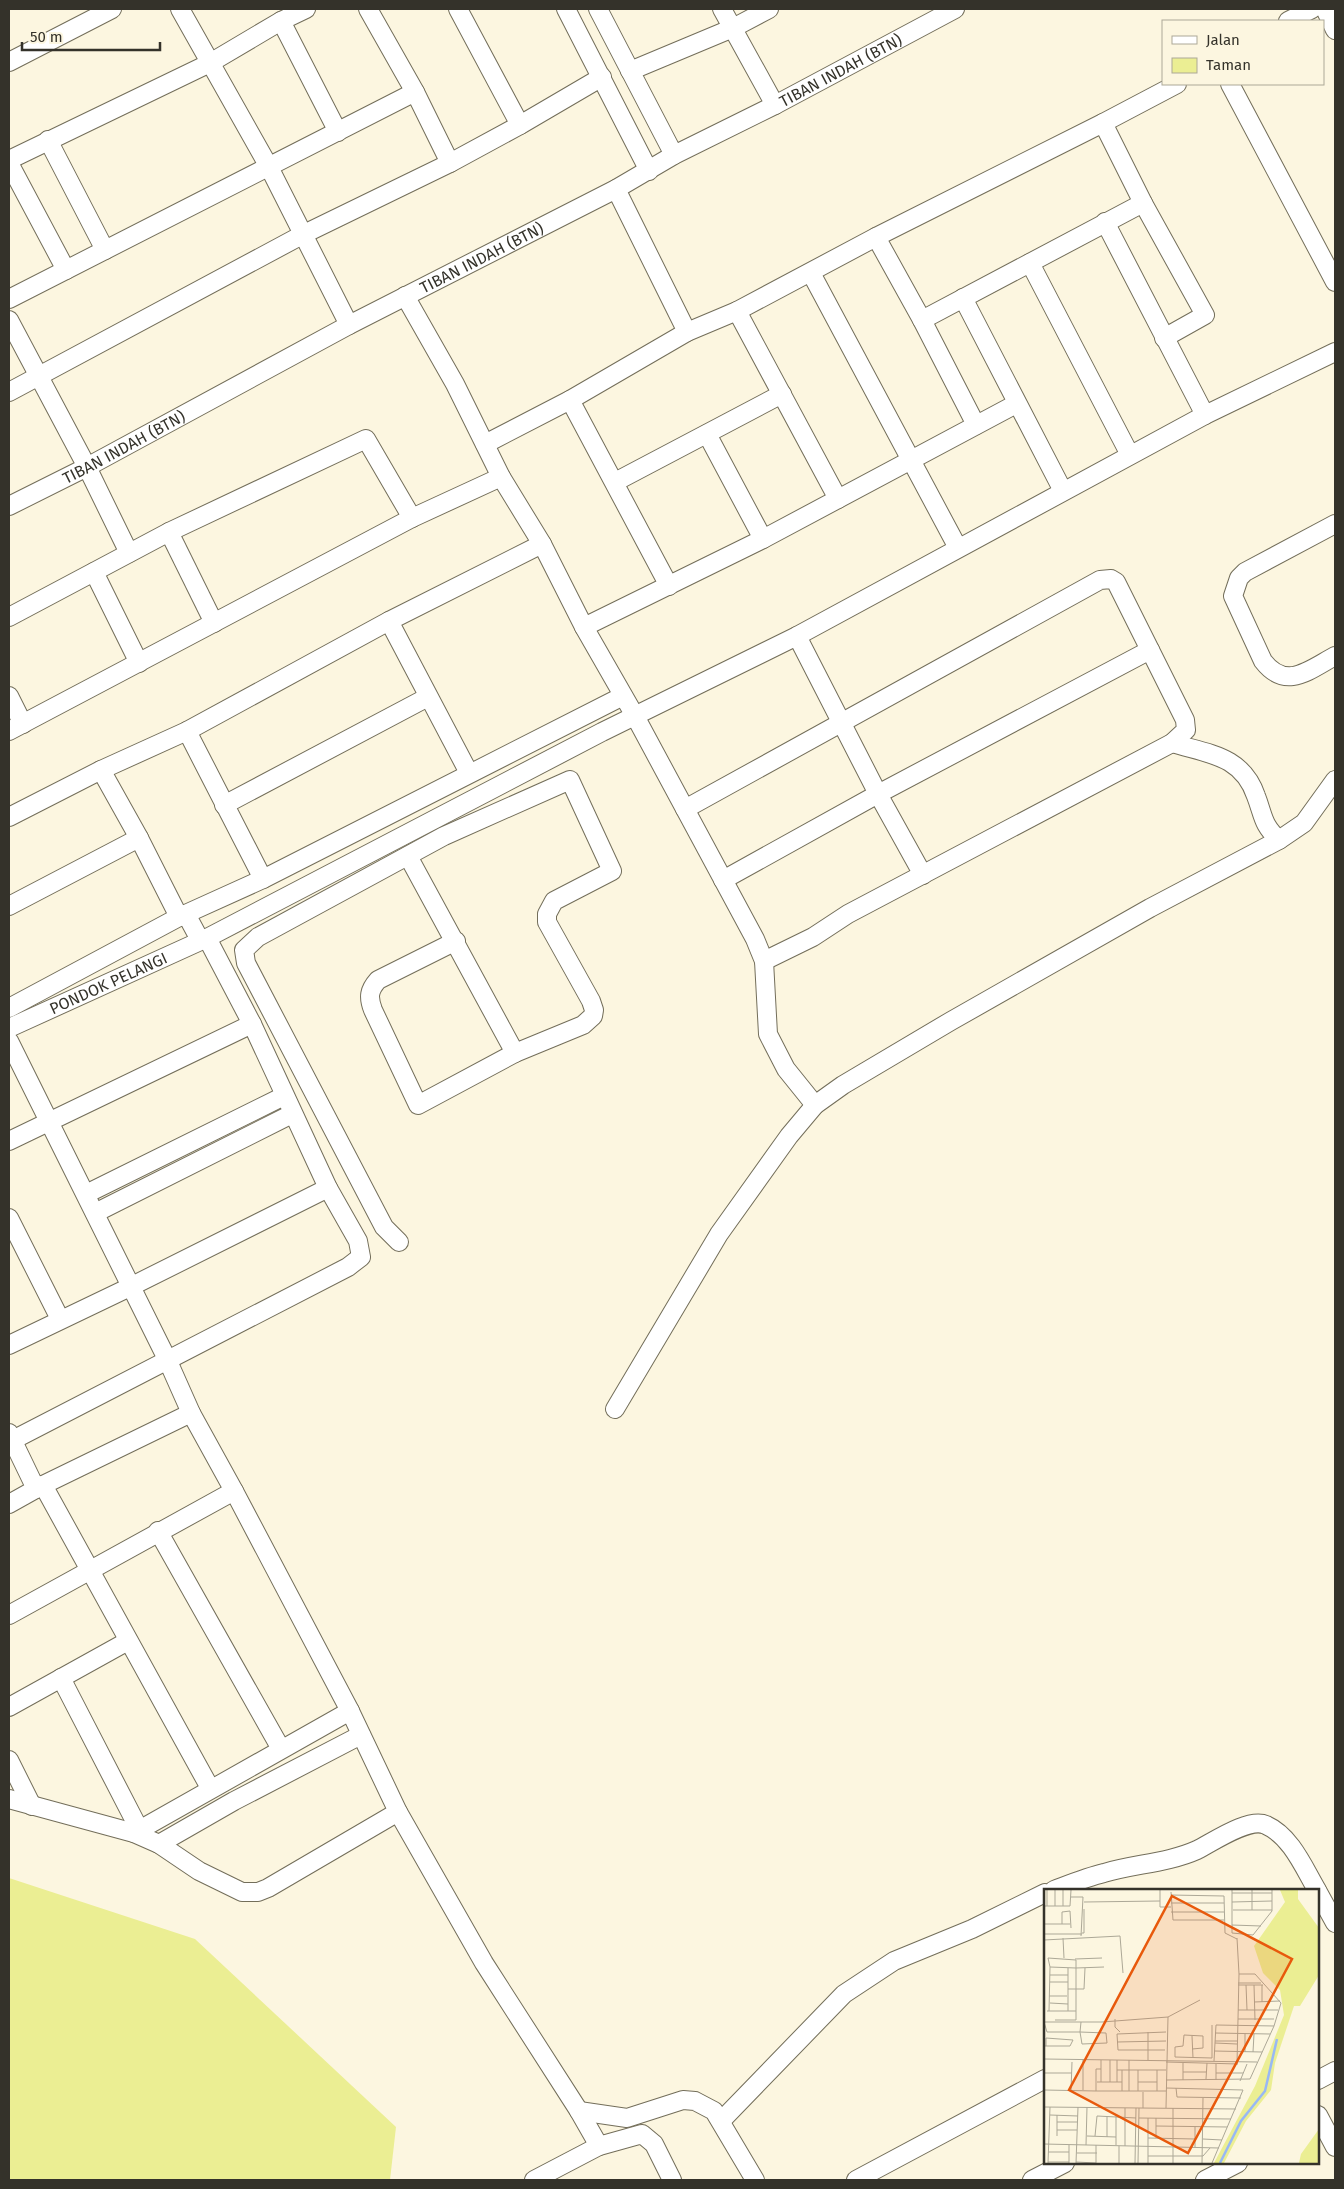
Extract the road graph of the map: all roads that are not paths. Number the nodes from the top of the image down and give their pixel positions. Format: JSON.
{"nodes":[{"id":1,"x":112,"y":9,"type":"edge"},
{"id":2,"x":180,"y":9,"type":"edge"},
{"id":3,"x":306,"y":9,"type":"edge"},
{"id":4,"x":368,"y":9,"type":"edge"},
{"id":5,"x":458,"y":9,"type":"edge"},
{"id":6,"x":566,"y":9,"type":"edge"},
{"id":7,"x":598,"y":9,"type":"edge"},
{"id":8,"x":722,"y":9,"type":"edge"},
{"id":9,"x":769,"y":9,"type":"edge"},
{"id":10,"x":955,"y":9,"type":"edge"},
{"id":11,"x":1312,"y":9,"type":"edge"},
{"id":12,"x":1325,"y":9,"type":"edge"},
{"id":13,"x":1290,"y":20,"type":"edge"},
{"id":14,"x":281,"y":21,"type":"junction"},
{"id":15,"x":733,"y":28,"type":"junction"},
{"id":16,"x":1335,"y":30,"type":"edge"},
{"id":17,"x":9,"y":62,"type":"edge"},
{"id":18,"x":210,"y":63,"type":"junction"},
{"id":19,"x":630,"y":70,"type":"junction"},
{"id":20,"x":602,"y":77,"type":"junction"},
{"id":21,"x":1175,"y":85,"type":"edge"},
{"id":22,"x":1231,"y":85,"type":"edge"},
{"id":23,"x":415,"y":92,"type":"junction"},
{"id":24,"x":775,"y":106,"type":"junction"},
{"id":25,"x":1103,"y":123,"type":"junction"},
{"id":26,"x":520,"y":125,"type":"junction"},
{"id":27,"x":338,"y":132,"type":"junction"},
{"id":28,"x":48,"y":140,"type":"junction"},
{"id":29,"x":674,"y":156,"type":"junction"},
{"id":30,"x":9,"y":161,"type":"edge"},
{"id":31,"x":450,"y":163,"type":"junction"},
{"id":32,"x":269,"y":167,"type":"junction"},
{"id":33,"x":649,"y":171,"type":"junction"},
{"id":34,"x":616,"y":189,"type":"junction"},
{"id":35,"x":1143,"y":203,"type":"junction"},
{"id":36,"x":1105,"y":222,"type":"junction"},
{"id":37,"x":302,"y":235,"type":"junction"},
{"id":38,"x":876,"y":237,"type":"junction"},
{"id":39,"x":106,"y":250,"type":"junction"},
{"id":40,"x":1030,"y":262,"type":"junction"},
{"id":41,"x":66,"y":270,"type":"junction"},
{"id":42,"x":811,"y":272,"type":"junction"},
{"id":43,"x":1335,"y":282,"type":"edge"},
{"id":44,"x":405,"y":296,"type":"junction"},
{"id":45,"x":963,"y":298,"type":"junction"},
{"id":46,"x":9,"y":299,"type":"edge"},
{"id":47,"x":738,"y":311,"type":"junction"},
{"id":48,"x":9,"y":320,"type":"edge"},
{"id":49,"x":922,"y":320,"type":"junction"},
{"id":50,"x":349,"y":325,"type":"junction"},
{"id":51,"x":687,"y":332,"type":"junction"},
{"id":52,"x":1164,"y":338,"type":"junction"},
{"id":53,"x":1335,"y":352,"type":"edge"},
{"id":54,"x":39,"y":376,"type":"junction"},
{"id":55,"x":9,"y":392,"type":"edge"},
{"id":56,"x":782,"y":394,"type":"junction"},
{"id":57,"x":570,"y":400,"type":"junction"},
{"id":58,"x":1016,"y":404,"type":"junction"},
{"id":59,"x":1206,"y":415,"type":"junction"},
{"id":60,"x":976,"y":425,"type":"junction"},
{"id":61,"x":707,"y":434,"type":"junction"},
{"id":62,"x":485,"y":444,"type":"junction"},
{"id":63,"x":1130,"y":455,"type":"junction"},
{"id":64,"x":911,"y":461,"type":"junction"},
{"id":65,"x":87,"y":467,"type":"junction"},
{"id":66,"x":501,"y":477,"type":"junction"},
{"id":67,"x":615,"y":482,"type":"junction"},
{"id":68,"x":1063,"y":491,"type":"junction"},
{"id":69,"x":838,"y":499,"type":"junction"},
{"id":70,"x":9,"y":506,"type":"edge"},
{"id":71,"x":412,"y":518,"type":"junction"},
{"id":72,"x":1335,"y":524,"type":"edge"},
{"id":73,"x":169,"y":532,"type":"junction"},
{"id":74,"x":763,"y":538,"type":"junction"},
{"id":75,"x":542,"y":544,"type":"junction"},
{"id":76,"x":958,"y":548,"type":"junction"},
{"id":77,"x":129,"y":553,"type":"junction"},
{"id":78,"x":94,"y":572,"type":"junction"},
{"id":79,"x":669,"y":586,"type":"junction"},
{"id":80,"x":9,"y":617,"type":"edge"},
{"id":81,"x":388,"y":621,"type":"junction"},
{"id":82,"x":214,"y":623,"type":"junction"},
{"id":83,"x":584,"y":627,"type":"junction"},
{"id":84,"x":797,"y":636,"type":"junction"},
{"id":85,"x":1150,"y":650,"type":"junction"},
{"id":86,"x":1335,"y":656,"type":"edge"},
{"id":87,"x":138,"y":663,"type":"junction"},
{"id":88,"x":9,"y":696,"type":"edge"},
{"id":89,"x":623,"y":696,"type":"junction"},
{"id":90,"x":428,"y":697,"type":"junction"},
{"id":91,"x":635,"y":716,"type":"junction"},
{"id":92,"x":842,"y":724,"type":"junction"},
{"id":93,"x":16,"y":728,"type":"edge"},
{"id":94,"x":188,"y":731,"type":"junction"},
{"id":95,"x":1172,"y":743,"type":"junction"},
{"id":96,"x":101,"y":770,"type":"junction"},
{"id":97,"x":468,"y":773,"type":"junction"},
{"id":98,"x":1335,"y":780,"type":"edge"},
{"id":99,"x":878,"y":794,"type":"junction"},
{"id":100,"x":224,"y":805,"type":"junction"},
{"id":101,"x":685,"y":809,"type":"junction"},
{"id":102,"x":9,"y":817,"type":"edge"},
{"id":103,"x":436,"y":820,"type":"junction"},
{"id":104,"x":444,"y":836,"type":"junction"},
{"id":105,"x":139,"y":838,"type":"junction"},
{"id":106,"x":1279,"y":840,"type":"junction"},
{"id":107,"x":408,"y":856,"type":"junction"},
{"id":108,"x":923,"y":875,"type":"junction"},
{"id":109,"x":263,"y":879,"type":"junction"},
{"id":110,"x":723,"y":880,"type":"junction"},
{"id":111,"x":9,"y":906,"type":"edge"},
{"id":112,"x":182,"y":916,"type":"junction"},
{"id":113,"x":204,"y":939,"type":"junction"},
{"id":114,"x":456,"y":941,"type":"junction"},
{"id":115,"x":764,"y":961,"type":"junction"},
{"id":116,"x":9,"y":1008,"type":"edge"},
{"id":117,"x":252,"y":1024,"type":"junction"},
{"id":118,"x":9,"y":1028,"type":"edge"},
{"id":119,"x":9,"y":1041,"type":"edge"},
{"id":120,"x":515,"y":1053,"type":"junction"},
{"id":121,"x":284,"y":1096,"type":"junction"},
{"id":122,"x":815,"y":1105,"type":"junction"},
{"id":123,"x":292,"y":1114,"type":"junction"},
{"id":124,"x":50,"y":1122,"type":"junction"},
{"id":125,"x":9,"y":1141,"type":"edge"},
{"id":126,"x":328,"y":1188,"type":"junction"},
{"id":127,"x":86,"y":1194,"type":"junction"},
{"id":128,"x":95,"y":1214,"type":"junction"},
{"id":129,"x":9,"y":1218,"type":"edge"},
{"id":130,"x":399,"y":1242,"type":"dead end"},
{"id":131,"x":130,"y":1287,"type":"junction"},
{"id":132,"x":60,"y":1319,"type":"junction"},
{"id":133,"x":9,"y":1345,"type":"edge"},
{"id":134,"x":167,"y":1359,"type":"junction"},
{"id":135,"x":615,"y":1409,"type":"dead end"},
{"id":136,"x":191,"y":1413,"type":"junction"},
{"id":137,"x":10,"y":1438,"type":"edge"},
{"id":138,"x":40,"y":1487,"type":"junction"},
{"id":139,"x":234,"y":1491,"type":"junction"},
{"id":140,"x":9,"y":1504,"type":"edge"},
{"id":141,"x":158,"y":1531,"type":"junction"},
{"id":142,"x":91,"y":1570,"type":"junction"},
{"id":143,"x":9,"y":1615,"type":"edge"},
{"id":144,"x":128,"y":1641,"type":"junction"},
{"id":145,"x":61,"y":1678,"type":"junction"},
{"id":146,"x":9,"y":1707,"type":"edge"},
{"id":147,"x":350,"y":1711,"type":"junction"},
{"id":148,"x":362,"y":1735,"type":"junction"},
{"id":149,"x":281,"y":1749,"type":"junction"},
{"id":150,"x":9,"y":1760,"type":"edge"},
{"id":151,"x":210,"y":1788,"type":"junction"},
{"id":152,"x":9,"y":1799,"type":"edge"},
{"id":153,"x":32,"y":1806,"type":"junction"},
{"id":154,"x":398,"y":1812,"type":"junction"},
{"id":155,"x":137,"y":1831,"type":"junction"},
{"id":156,"x":159,"y":1844,"type":"junction"},
{"id":157,"x":1057,"y":1889,"type":"edge"},
{"id":158,"x":1316,"y":1889,"type":"edge"},
{"id":159,"x":1044,"y":1894,"type":"edge"},
{"id":160,"x":1319,"y":1895,"type":"edge"},
{"id":161,"x":1335,"y":1923,"type":"edge"},
{"id":162,"x":1335,"y":2070,"type":"edge"},
{"id":163,"x":1319,"y":2079,"type":"edge"},
{"id":164,"x":1044,"y":2082,"type":"edge"},
{"id":165,"x":579,"y":2111,"type":"junction"},
{"id":166,"x":628,"y":2118,"type":"junction"},
{"id":167,"x":1319,"y":2118,"type":"edge"},
{"id":168,"x":721,"y":2121,"type":"junction"},
{"id":169,"x":626,"y":2138,"type":"junction"},
{"id":170,"x":599,"y":2146,"type":"junction"},
{"id":171,"x":1335,"y":2147,"type":"edge"},
{"id":172,"x":1063,"y":2164,"type":"edge"},
{"id":173,"x":1236,"y":2164,"type":"edge"},
{"id":174,"x":534,"y":2180,"type":"edge"},
{"id":175,"x":672,"y":2180,"type":"edge"},
{"id":176,"x":755,"y":2180,"type":"edge"},
{"id":177,"x":856,"y":2180,"type":"edge"},
{"id":178,"x":1032,"y":2180,"type":"edge"},
{"id":179,"x":1205,"y":2180,"type":"edge"}],
"edges":[{"from":1,"to":17,"type":"street"},
{"from":2,"to":18,"type":"street"},
{"from":3,"to":14,"type":"street"},
{"from":4,"to":23,"type":"street"},
{"from":5,"to":26,"type":"street"},
{"from":6,"to":20,"type":"street"},
{"from":7,"to":19,"type":"street"},
{"from":8,"to":15,"type":"street"},
{"from":9,"to":15,"type":"street"},
{"from":10,"to":24,"type":"street","name":"TIBAN INDAH (BTN)"},
{"from":11,"to":13,"type":"street"},
{"from":12,"to":16,"type":"street"},
{"from":14,"to":18,"type":"street"},
{"from":14,"to":27,"type":"street"},
{"from":15,"to":19,"type":"street"},
{"from":15,"to":24,"type":"street"},
{"from":18,"to":28,"type":"street"},
{"from":18,"to":32,"type":"street"},
{"from":19,"to":29,"type":"street"},
{"from":20,"to":26,"type":"street"},
{"from":20,"to":33,"type":"street"},
{"from":21,"to":25,"type":"street"},
{"from":22,"to":43,"type":"street"},
{"from":23,"to":27,"type":"street"},
{"from":23,"to":31,"type":"street"},
{"from":24,"to":29,"type":"street","name":"TIBAN INDAH (BTN)"},
{"from":25,"to":35,"type":"street"},
{"from":25,"to":38,"type":"street"},
{"from":26,"to":31,"type":"street"},
{"from":27,"to":32,"type":"street"},
{"from":28,"to":30,"type":"street"},
{"from":28,"to":39,"type":"street"},
{"from":29,"to":33,"type":"street","name":"TIBAN INDAH (BTN)"},
{"from":30,"to":41,"type":"street"},
{"from":31,"to":37,"type":"street"},
{"from":32,"to":37,"type":"street"},
{"from":32,"to":39,"type":"street"},
{"from":33,"to":34,"type":"street","name":"TIBAN INDAH (BTN)"},
{"from":34,"to":44,"type":"street","name":"TIBAN INDAH (BTN)"},
{"from":34,"to":51,"type":"street"},
{"from":35,"to":36,"type":"street"},
{"from":35,"to":52,"type":"street"},
{"from":36,"to":40,"type":"street"},
{"from":36,"to":52,"type":"street"},
{"from":37,"to":50,"type":"street"},
{"from":37,"to":54,"type":"street"},
{"from":38,"to":42,"type":"street"},
{"from":38,"to":49,"type":"street"},
{"from":39,"to":41,"type":"street"},
{"from":40,"to":45,"type":"street"},
{"from":40,"to":63,"type":"street"},
{"from":41,"to":46,"type":"street"},
{"from":42,"to":47,"type":"street"},
{"from":42,"to":64,"type":"street"},
{"from":44,"to":50,"type":"street","name":"TIBAN INDAH (BTN)"},
{"from":44,"to":62,"type":"street"},
{"from":45,"to":49,"type":"street"},
{"from":45,"to":58,"type":"street"},
{"from":47,"to":51,"type":"street"},
{"from":47,"to":56,"type":"street"},
{"from":48,"to":54,"type":"street"},
{"from":49,"to":60,"type":"street"},
{"from":50,"to":65,"type":"street","name":"TIBAN INDAH (BTN)"},
{"from":51,"to":57,"type":"street"},
{"from":52,"to":59,"type":"street"},
{"from":53,"to":59,"type":"street","name":"PONDOK PELANGI"},
{"from":54,"to":55,"type":"street"},
{"from":54,"to":65,"type":"street"},
{"from":56,"to":61,"type":"street"},
{"from":56,"to":69,"type":"street"},
{"from":57,"to":62,"type":"street"},
{"from":57,"to":67,"type":"street"},
{"from":58,"to":60,"type":"street"},
{"from":58,"to":68,"type":"street"},
{"from":59,"to":63,"type":"street","name":"PONDOK PELANGI"},
{"from":60,"to":64,"type":"street"},
{"from":61,"to":67,"type":"street"},
{"from":61,"to":74,"type":"street"},
{"from":62,"to":66,"type":"street"},
{"from":63,"to":68,"type":"street","name":"PONDOK PELANGI"},
{"from":64,"to":69,"type":"street"},
{"from":64,"to":76,"type":"street"},
{"from":65,"to":70,"type":"street","name":"TIBAN INDAH (BTN)"},
{"from":65,"to":77,"type":"street"},
{"from":66,"to":71,"type":"street"},
{"from":66,"to":75,"type":"street"},
{"from":67,"to":79,"type":"street"},
{"from":68,"to":76,"type":"street","name":"PONDOK PELANGI"},
{"from":69,"to":74,"type":"street"},
{"from":71,"to":73,"type":"street"},
{"from":71,"to":82,"type":"street"},
{"from":72,"to":86,"type":"street"},
{"from":73,"to":77,"type":"street"},
{"from":73,"to":82,"type":"street"},
{"from":74,"to":79,"type":"street"},
{"from":75,"to":81,"type":"street"},
{"from":75,"to":83,"type":"street"},
{"from":76,"to":84,"type":"street","name":"PONDOK PELANGI"},
{"from":77,"to":78,"type":"street"},
{"from":78,"to":80,"type":"street"},
{"from":78,"to":87,"type":"street"},
{"from":79,"to":83,"type":"street"},
{"from":81,"to":90,"type":"street"},
{"from":81,"to":94,"type":"street"},
{"from":82,"to":87,"type":"street"},
{"from":83,"to":89,"type":"street"},
{"from":84,"to":91,"type":"street","name":"PONDOK PELANGI"},
{"from":84,"to":92,"type":"street"},
{"from":85,"to":92,"type":"street"},
{"from":85,"to":95,"type":"street"},
{"from":85,"to":99,"type":"street"},
{"from":87,"to":93,"type":"street"},
{"from":88,"to":93,"type":"street"},
{"from":89,"to":91,"type":"street"},
{"from":89,"to":97,"type":"street"},
{"from":90,"to":97,"type":"street"},
{"from":90,"to":100,"type":"street"},
{"from":91,"to":101,"type":"street"},
{"from":91,"to":103,"type":"street","name":"PONDOK PELANGI"},
{"from":92,"to":99,"type":"street"},
{"from":92,"to":101,"type":"street"},
{"from":94,"to":96,"type":"street"},
{"from":94,"to":100,"type":"street"},
{"from":95,"to":106,"type":"street"},
{"from":95,"to":108,"type":"street"},
{"from":96,"to":102,"type":"street"},
{"from":96,"to":105,"type":"street"},
{"from":97,"to":109,"type":"street"},
{"from":98,"to":106,"type":"street"},
{"from":99,"to":108,"type":"street"},
{"from":99,"to":110,"type":"street"},
{"from":100,"to":109,"type":"street"},
{"from":101,"to":110,"type":"street"},
{"from":103,"to":104,"type":"street"},
{"from":103,"to":113,"type":"street","name":"PONDOK PELANGI"},
{"from":104,"to":107,"type":"street"},
{"from":104,"to":120,"type":"street"},
{"from":105,"to":111,"type":"street"},
{"from":105,"to":112,"type":"street"},
{"from":106,"to":122,"type":"street"},
{"from":107,"to":114,"type":"street"},
{"from":107,"to":130,"type":"street"},
{"from":108,"to":115,"type":"street"},
{"from":109,"to":112,"type":"street"},
{"from":110,"to":115,"type":"street"},
{"from":112,"to":113,"type":"street"},
{"from":112,"to":116,"type":"street"},
{"from":113,"to":117,"type":"street"},
{"from":113,"to":118,"type":"street","name":"PONDOK PELANGI"},
{"from":114,"to":120,"type":"street"},
{"from":114,"to":120,"type":"street"},
{"from":115,"to":122,"type":"street"},
{"from":117,"to":121,"type":"street"},
{"from":117,"to":124,"type":"street"},
{"from":119,"to":124,"type":"street"},
{"from":121,"to":123,"type":"street"},
{"from":121,"to":127,"type":"street"},
{"from":122,"to":135,"type":"street"},
{"from":123,"to":126,"type":"street"},
{"from":123,"to":128,"type":"street"},
{"from":124,"to":125,"type":"street"},
{"from":124,"to":127,"type":"street"},
{"from":126,"to":131,"type":"street"},
{"from":126,"to":134,"type":"street"},
{"from":127,"to":128,"type":"street"},
{"from":128,"to":131,"type":"street"},
{"from":129,"to":132,"type":"street"},
{"from":131,"to":132,"type":"street"},
{"from":131,"to":134,"type":"street"},
{"from":132,"to":133,"type":"street"},
{"from":134,"to":136,"type":"street"},
{"from":134,"to":137,"type":"street"},
{"from":136,"to":138,"type":"street"},
{"from":136,"to":139,"type":"street"},
{"from":137,"to":138,"type":"street"},
{"from":138,"to":140,"type":"street"},
{"from":138,"to":142,"type":"street"},
{"from":139,"to":141,"type":"street"},
{"from":139,"to":147,"type":"street"},
{"from":141,"to":142,"type":"street"},
{"from":141,"to":149,"type":"street"},
{"from":142,"to":143,"type":"street"},
{"from":142,"to":144,"type":"street"},
{"from":144,"to":145,"type":"street"},
{"from":144,"to":151,"type":"street"},
{"from":145,"to":146,"type":"street"},
{"from":145,"to":155,"type":"street"},
{"from":147,"to":148,"type":"street"},
{"from":147,"to":149,"type":"street"},
{"from":148,"to":154,"type":"street"},
{"from":148,"to":156,"type":"street"},
{"from":149,"to":151,"type":"street"},
{"from":150,"to":153,"type":"street"},
{"from":151,"to":155,"type":"street"},
{"from":152,"to":153,"type":"street"},
{"from":153,"to":155,"type":"street"},
{"from":154,"to":156,"type":"street"},
{"from":154,"to":165,"type":"street"},
{"from":155,"to":156,"type":"street"},
{"from":157,"to":158,"type":"street"},
{"from":159,"to":168,"type":"street"},
{"from":160,"to":161,"type":"street"},
{"from":162,"to":163,"type":"street"},
{"from":164,"to":177,"type":"street"},
{"from":165,"to":166,"type":"street"},
{"from":165,"to":170,"type":"street"},
{"from":166,"to":168,"type":"street"},
{"from":166,"to":169,"type":"street"},
{"from":167,"to":171,"type":"street"},
{"from":168,"to":176,"type":"street"},
{"from":169,"to":170,"type":"street"},
{"from":169,"to":175,"type":"street"},
{"from":170,"to":174,"type":"street"},
{"from":172,"to":178,"type":"street"},
{"from":173,"to":179,"type":"street"}]}
